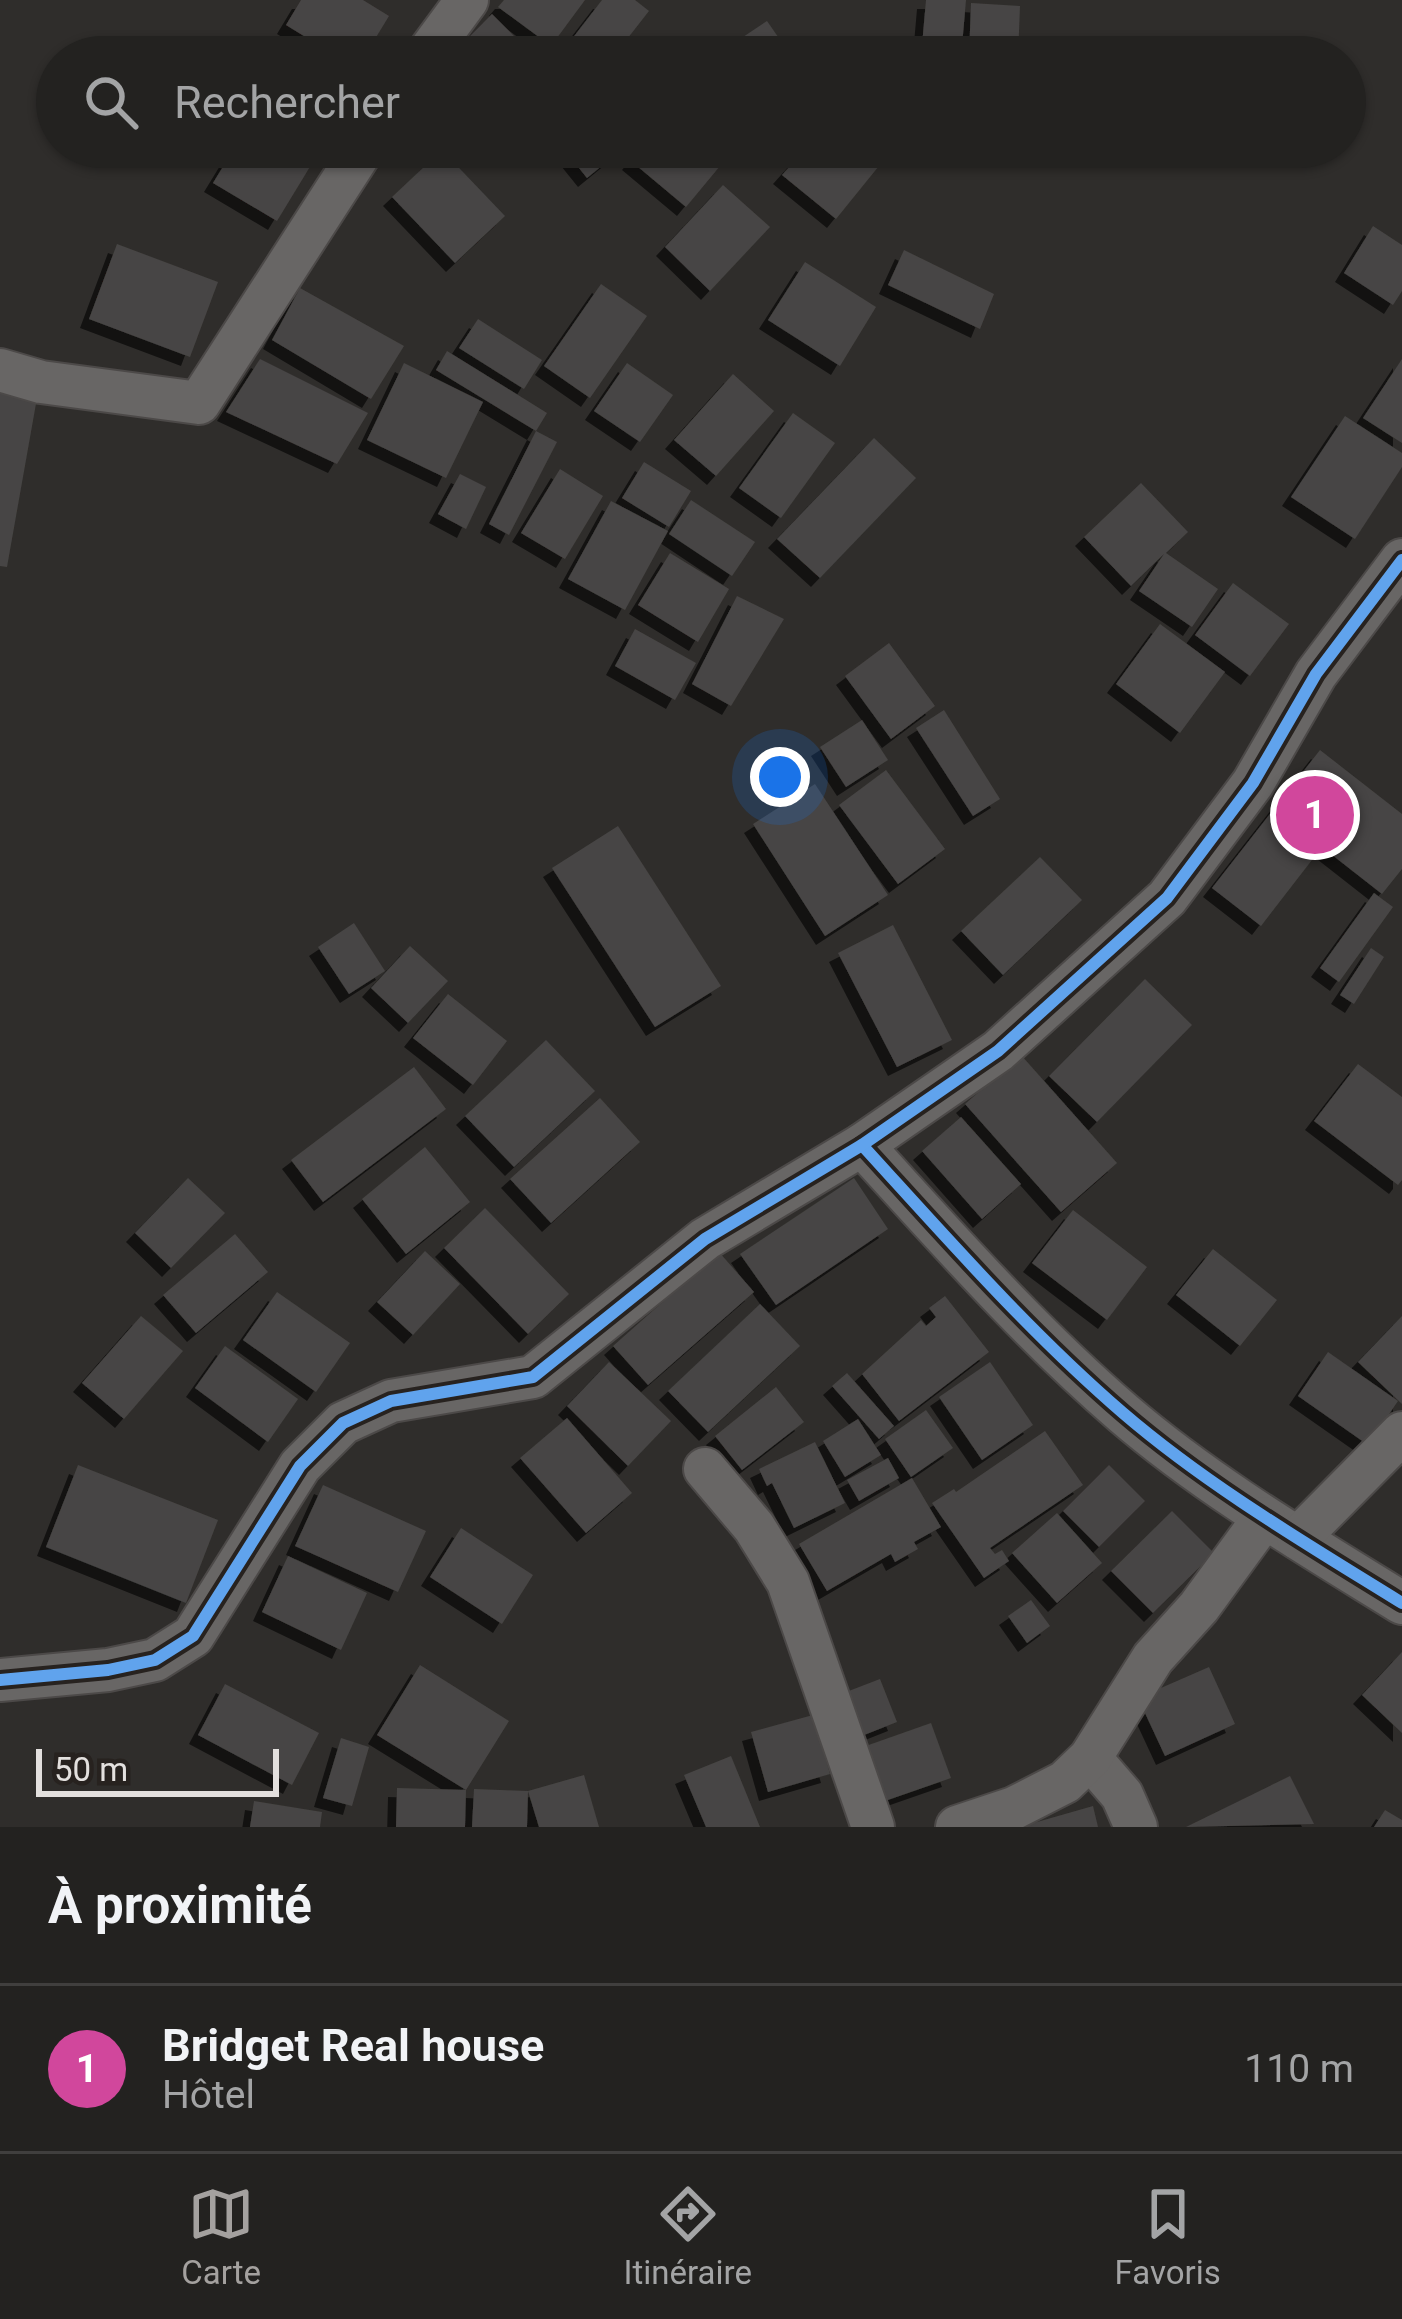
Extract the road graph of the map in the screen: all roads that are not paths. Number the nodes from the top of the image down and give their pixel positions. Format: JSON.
{"nodes":[{"id":1,"x":466,"y":0,"type":"edge"},
{"id":2,"x":440,"y":36,"type":"edge"},
{"id":3,"x":350,"y":168,"type":"edge"},
{"id":4,"x":0,"y":370,"type":"edge"},
{"id":5,"x":1402,"y":560,"type":"edge"},
{"id":6,"x":862,"y":1145,"type":"junction"},
{"id":7,"x":1402,"y":1433,"type":"edge"},
{"id":8,"x":705,"y":1469,"type":"dead end"},
{"id":9,"x":1281,"y":1528,"type":"junction"},
{"id":10,"x":1402,"y":1603,"type":"edge"},
{"id":11,"x":0,"y":1680,"type":"edge"},
{"id":12,"x":1090,"y":1758,"type":"junction"},
{"id":13,"x":873,"y":1827,"type":"edge"},
{"id":14,"x":957,"y":1827,"type":"edge"},
{"id":15,"x":1136,"y":1827,"type":"edge"}],
"edges":[{"from":1,"to":2,"type":"street"},
{"from":3,"to":4,"type":"street"},
{"from":5,"to":6,"type":"street"},
{"from":6,"to":9,"type":"street"},
{"from":6,"to":11,"type":"street"},
{"from":7,"to":9,"type":"street"},
{"from":8,"to":13,"type":"street"},
{"from":9,"to":10,"type":"street"},
{"from":9,"to":12,"type":"street"},
{"from":12,"to":14,"type":"street"},
{"from":12,"to":15,"type":"street"}]}
